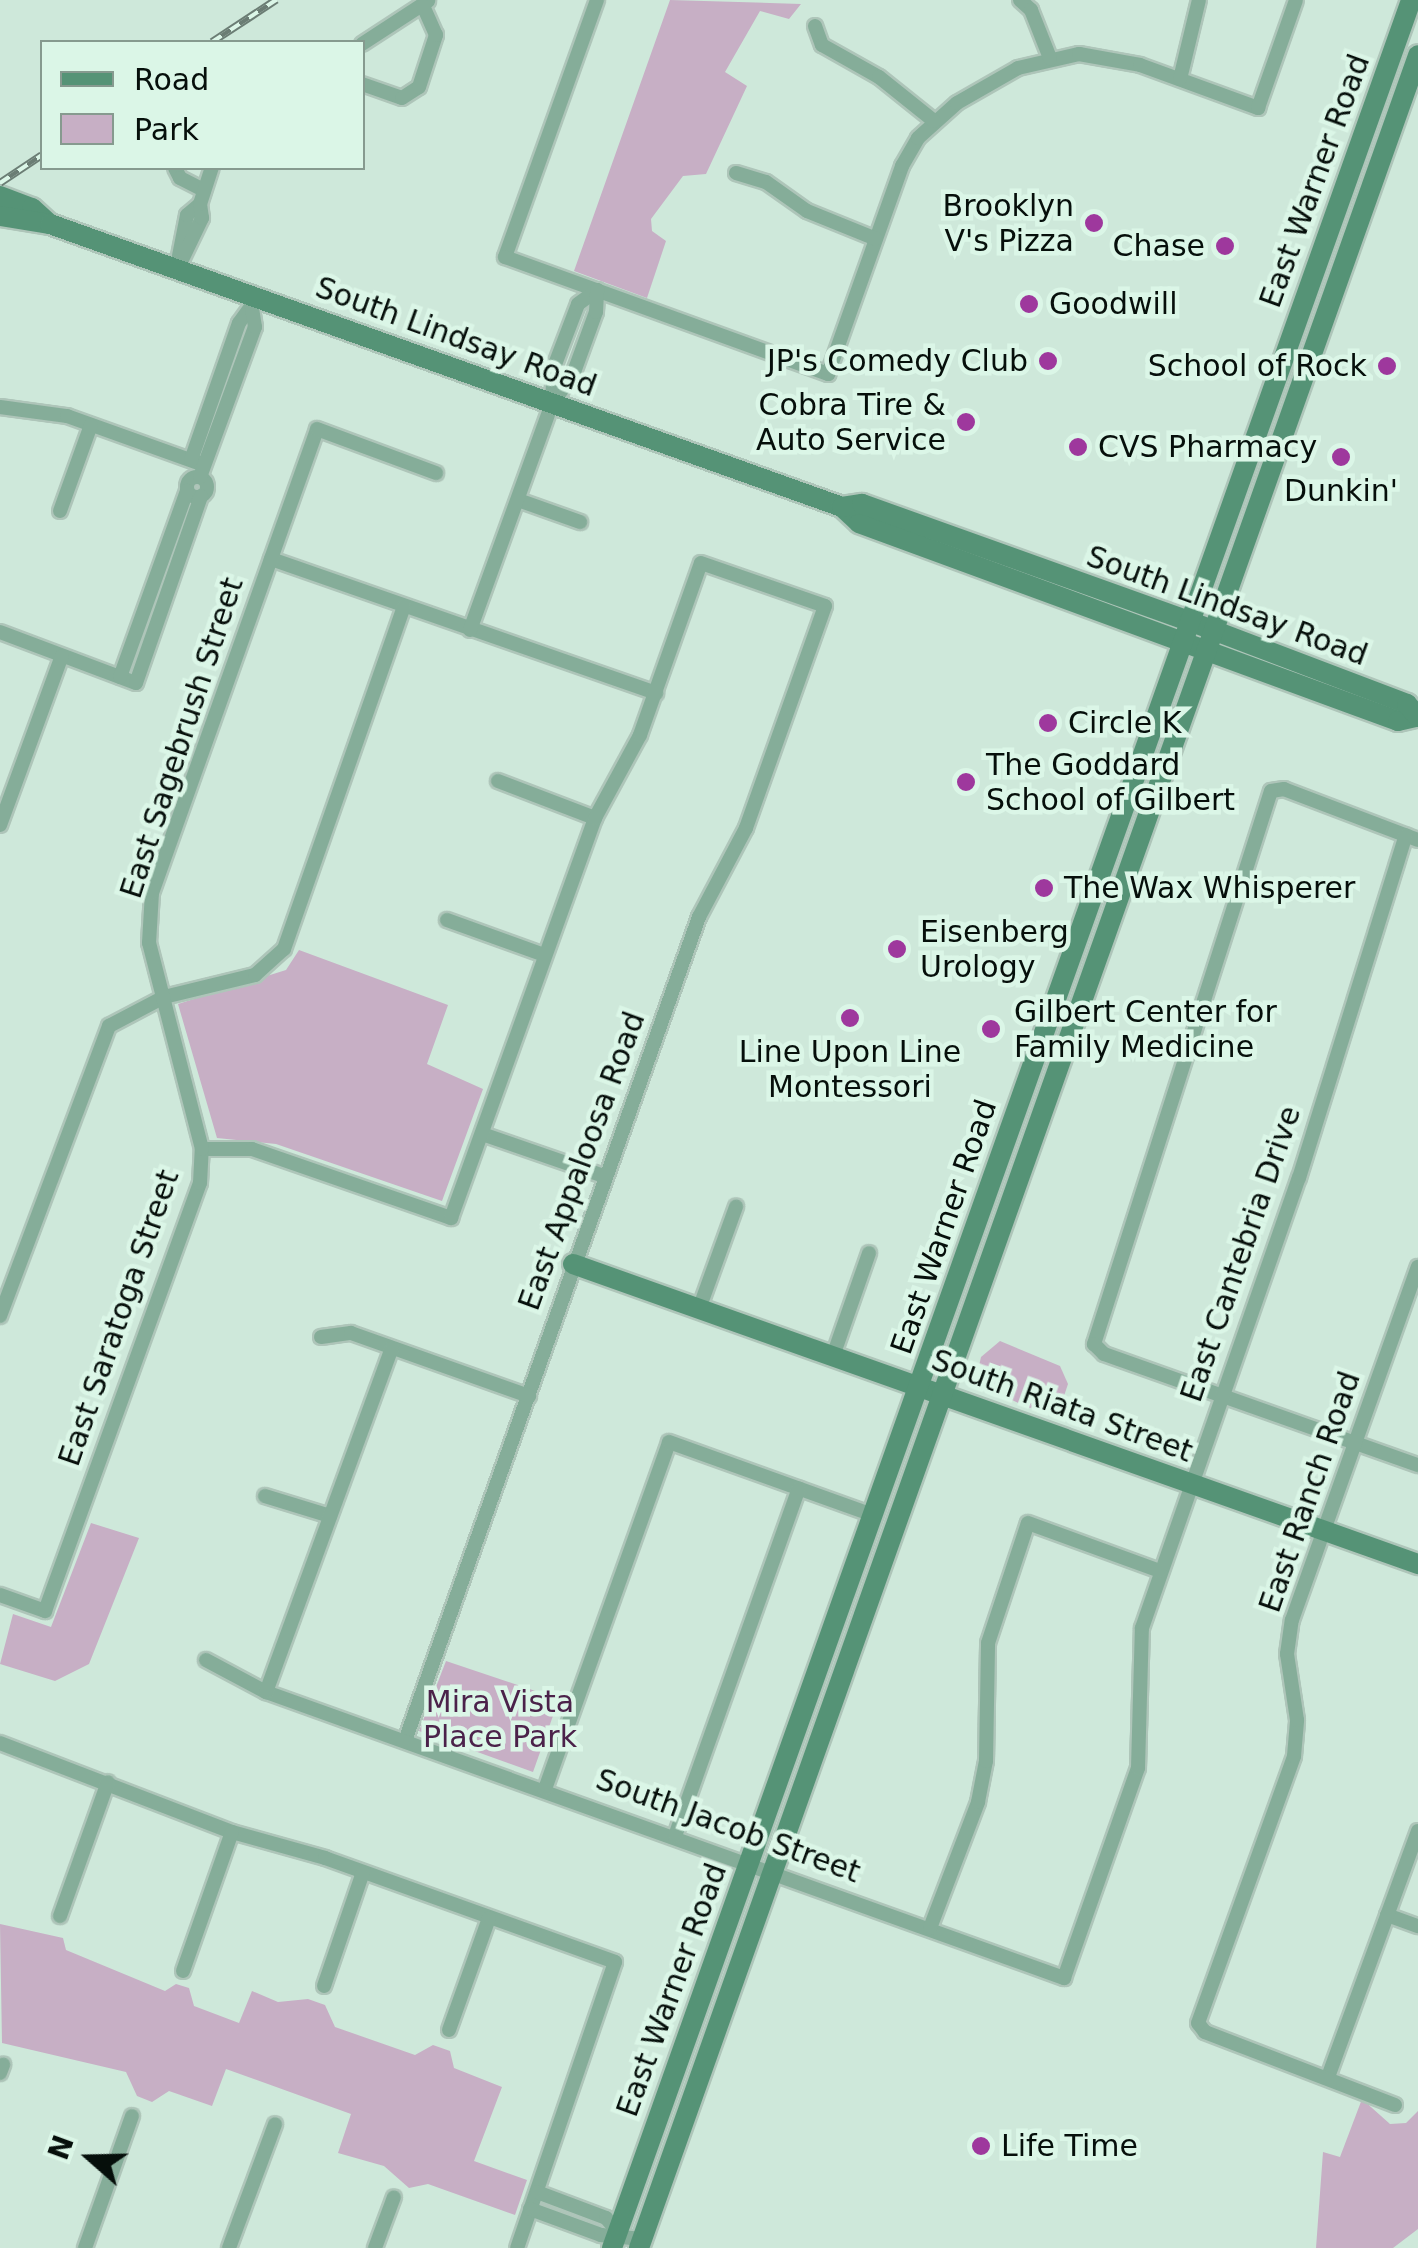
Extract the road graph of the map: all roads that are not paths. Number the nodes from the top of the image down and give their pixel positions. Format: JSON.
{"nodes":[{"id":1,"x":597,"y":0,"type":"edge"},
{"id":2,"x":1020,"y":0,"type":"edge"},
{"id":3,"x":1198,"y":0,"type":"edge"},
{"id":4,"x":1296,"y":0,"type":"edge"},
{"id":5,"x":1410,"y":0,"type":"edge"},
{"id":6,"x":426,"y":3,"type":"edge"},
{"id":7,"x":815,"y":26,"type":"dead end"},
{"id":8,"x":365,"y":42,"type":"edge"},
{"id":9,"x":1418,"y":55,"type":"edge"},
{"id":10,"x":1050,"y":58,"type":"junction"},
{"id":11,"x":1180,"y":79,"type":"junction"},
{"id":12,"x":365,"y":85,"type":"edge"},
{"id":13,"x":934,"y":121,"type":"junction"},
{"id":14,"x":176,"y":170,"type":"edge"},
{"id":15,"x":211,"y":170,"type":"edge"},
{"id":16,"x":736,"y":174,"type":"dead end"},
{"id":17,"x":0,"y":196,"type":"edge"},
{"id":18,"x":202,"y":197,"type":"junction"},
{"id":19,"x":0,"y":216,"type":"edge"},
{"id":20,"x":50,"y":224,"type":"junction"},
{"id":21,"x":876,"y":239,"type":"junction"},
{"id":22,"x":177,"y":270,"type":"junction"},
{"id":23,"x":597,"y":290,"type":"junction"},
{"id":24,"x":254,"y":302,"type":"junction"},
{"id":25,"x":1303,"y":304,"type":"junction"},
{"id":26,"x":1328,"y":313,"type":"junction"},
{"id":27,"x":552,"y":404,"type":"junction"},
{"id":28,"x":0,"y":407,"type":"edge"},
{"id":29,"x":91,"y":424,"type":"junction"},
{"id":30,"x":198,"y":468,"type":"junction"},
{"id":31,"x":436,"y":474,"type":"dead end"},
{"id":32,"x":194,"y":493,"type":"junction"},
{"id":33,"x":518,"y":500,"type":"junction"},
{"id":34,"x":842,"y":506,"type":"junction"},
{"id":35,"x":60,"y":511,"type":"dead end"},
{"id":36,"x":580,"y":522,"type":"dead end"},
{"id":37,"x":892,"y":535,"type":"junction"},
{"id":38,"x":961,"y":541,"type":"junction"},
{"id":39,"x":165,"y":551,"type":"junction"},
{"id":40,"x":182,"y":557,"type":"junction"},
{"id":41,"x":271,"y":559,"type":"junction"},
{"id":42,"x":152,"y":587,"type":"junction"},
{"id":43,"x":168,"y":593,"type":"junction"},
{"id":44,"x":404,"y":606,"type":"junction"},
{"id":45,"x":470,"y":630,"type":"junction"},
{"id":46,"x":1186,"y":631,"type":"junction"},
{"id":47,"x":0,"y":632,"type":"edge"},
{"id":48,"x":1211,"y":640,"type":"junction"},
{"id":49,"x":62,"y":656,"type":"junction"},
{"id":50,"x":120,"y":677,"type":"junction"},
{"id":51,"x":656,"y":693,"type":"junction"},
{"id":52,"x":1417,"y":717,"type":"edge"},
{"id":53,"x":498,"y":781,"type":"dead end"},
{"id":54,"x":594,"y":818,"type":"junction"},
{"id":55,"x":0,"y":822,"type":"edge"},
{"id":56,"x":1412,"y":837,"type":"edge"},
{"id":57,"x":447,"y":920,"type":"dead end"},
{"id":58,"x":544,"y":954,"type":"junction"},
{"id":59,"x":1070,"y":958,"type":"junction"},
{"id":60,"x":1094,"y":966,"type":"junction"},
{"id":61,"x":164,"y":997,"type":"junction"},
{"id":62,"x":482,"y":1134,"type":"junction"},
{"id":63,"x":202,"y":1149,"type":"junction"},
{"id":64,"x":604,"y":1176,"type":"junction"},
{"id":65,"x":736,"y":1206,"type":"dead end"},
{"id":66,"x":869,"y":1253,"type":"dead end"},
{"id":67,"x":574,"y":1264,"type":"junction"},
{"id":68,"x":1418,"y":1268,"type":"edge"},
{"id":69,"x":699,"y":1308,"type":"junction"},
{"id":70,"x":0,"y":1316,"type":"edge"},
{"id":71,"x":320,"y":1337,"type":"dead end"},
{"id":72,"x":392,"y":1348,"type":"junction"},
{"id":73,"x":833,"y":1356,"type":"junction"},
{"id":74,"x":919,"y":1387,"type":"junction"},
{"id":75,"x":942,"y":1395,"type":"junction"},
{"id":76,"x":528,"y":1396,"type":"junction"},
{"id":77,"x":1222,"y":1397,"type":"junction"},
{"id":78,"x":1355,"y":1441,"type":"junction"},
{"id":79,"x":1418,"y":1465,"type":"edge"},
{"id":80,"x":1191,"y":1484,"type":"junction"},
{"id":81,"x":799,"y":1488,"type":"junction"},
{"id":82,"x":265,"y":1496,"type":"dead end"},
{"id":83,"x":873,"y":1515,"type":"junction"},
{"id":84,"x":330,"y":1516,"type":"junction"},
{"id":85,"x":1324,"y":1531,"type":"junction"},
{"id":86,"x":1418,"y":1564,"type":"edge"},
{"id":87,"x":1160,"y":1571,"type":"junction"},
{"id":88,"x":0,"y":1595,"type":"edge"},
{"id":89,"x":206,"y":1660,"type":"dead end"},
{"id":90,"x":266,"y":1692,"type":"junction"},
{"id":91,"x":405,"y":1741,"type":"junction"},
{"id":92,"x":0,"y":1743,"type":"edge"},
{"id":93,"x":108,"y":1782,"type":"junction"},
{"id":94,"x":545,"y":1789,"type":"junction"},
{"id":95,"x":1418,"y":1830,"type":"edge"},
{"id":96,"x":232,"y":1832,"type":"junction"},
{"id":97,"x":675,"y":1836,"type":"junction"},
{"id":98,"x":749,"y":1863,"type":"junction"},
{"id":99,"x":363,"y":1872,"type":"junction"},
{"id":100,"x":773,"y":1872,"type":"junction"},
{"id":101,"x":60,"y":1916,"type":"dead end"},
{"id":102,"x":1387,"y":1916,"type":"junction"},
{"id":103,"x":489,"y":1918,"type":"junction"},
{"id":104,"x":1418,"y":1926,"type":"edge"},
{"id":105,"x":930,"y":1928,"type":"junction"},
{"id":106,"x":183,"y":1971,"type":"dead end"},
{"id":107,"x":1064,"y":1978,"type":"joint"},
{"id":108,"x":324,"y":1986,"type":"dead end"},
{"id":109,"x":449,"y":2030,"type":"dead end"},
{"id":110,"x":1328,"y":2078,"type":"junction"},
{"id":111,"x":1395,"y":2105,"type":"dead end"},
{"id":112,"x":132,"y":2116,"type":"dead end"},
{"id":113,"x":275,"y":2124,"type":"dead end"},
{"id":114,"x":536,"y":2192,"type":"junction"},
{"id":115,"x":394,"y":2197,"type":"dead end"},
{"id":116,"x":530,"y":2209,"type":"junction"},
{"id":117,"x":615,"y":2240,"type":"edge"},
{"id":118,"x":640,"y":2244,"type":"edge"},
{"id":119,"x":85,"y":2248,"type":"edge"},
{"id":120,"x":228,"y":2248,"type":"edge"},
{"id":121,"x":375,"y":2248,"type":"edge"},
{"id":122,"x":516,"y":2248,"type":"edge"}],
"edges":[{"from":1,"to":23,"type":"street"},
{"from":2,"to":10,"type":"street"},
{"from":3,"to":11,"type":"street"},
{"from":4,"to":11,"type":"street"},
{"from":5,"to":25,"type":"main road","name":"East Warner Road"},
{"from":6,"to":8,"type":"street"},
{"from":6,"to":12,"type":"street"},
{"from":7,"to":13,"type":"street"},
{"from":9,"to":26,"type":"main road","name":"East Warner Road"},
{"from":10,"to":11,"type":"street"},
{"from":10,"to":13,"type":"street"},
{"from":13,"to":21,"type":"street"},
{"from":14,"to":18,"type":"street"},
{"from":15,"to":18,"type":"street"},
{"from":16,"to":21,"type":"street"},
{"from":17,"to":20,"type":"main road","name":"South Lindsay Road"},
{"from":18,"to":22,"type":"street"},
{"from":19,"to":20,"type":"main road","name":"South Lindsay Road"},
{"from":20,"to":22,"type":"main road","name":"South Lindsay Road"},
{"from":21,"to":23,"type":"street"},
{"from":22,"to":24,"type":"main road","name":"South Lindsay Road"},
{"from":23,"to":27,"type":"street"},
{"from":24,"to":27,"type":"main road","name":"South Lindsay Road"},
{"from":24,"to":30,"type":"street"},
{"from":25,"to":26,"type":"main road"},
{"from":25,"to":46,"type":"main road","name":"East Warner Road"},
{"from":26,"to":48,"type":"main road","name":"East Warner Road"},
{"from":27,"to":33,"type":"street"},
{"from":27,"to":34,"type":"main road","name":"South Lindsay Road"},
{"from":28,"to":29,"type":"street"},
{"from":29,"to":30,"type":"street"},
{"from":29,"to":35,"type":"street"},
{"from":30,"to":32,"type":"street"},
{"from":31,"to":41,"type":"street","name":"East Sagebrush Street"},
{"from":32,"to":39,"type":"street"},
{"from":32,"to":40,"type":"street"},
{"from":33,"to":36,"type":"street"},
{"from":33,"to":45,"type":"street"},
{"from":34,"to":37,"type":"main road","name":"South Lindsay Road"},
{"from":34,"to":38,"type":"main road","name":"South Lindsay Road"},
{"from":37,"to":38,"type":"main road"},
{"from":37,"to":46,"type":"main road","name":"South Lindsay Road"},
{"from":38,"to":46,"type":"main road","name":"South Lindsay Road"},
{"from":39,"to":40,"type":"street"},
{"from":39,"to":42,"type":"street"},
{"from":40,"to":43,"type":"street"},
{"from":41,"to":44,"type":"street"},
{"from":41,"to":61,"type":"street","name":"East Sagebrush Street"},
{"from":42,"to":43,"type":"street"},
{"from":42,"to":50,"type":"street"},
{"from":43,"to":50,"type":"street"},
{"from":44,"to":45,"type":"street"},
{"from":44,"to":61,"type":"street"},
{"from":45,"to":51,"type":"street"},
{"from":46,"to":48,"type":"main road","name":"South Lindsay Road"},
{"from":46,"to":59,"type":"main road","name":"East Warner Road"},
{"from":47,"to":49,"type":"street"},
{"from":48,"to":52,"type":"main road","name":"South Lindsay Road"},
{"from":48,"to":60,"type":"main road","name":"East Warner Road"},
{"from":49,"to":50,"type":"street"},
{"from":49,"to":55,"type":"street"},
{"from":51,"to":54,"type":"street"},
{"from":51,"to":64,"type":"street","name":"East Appaloosa Road"},
{"from":53,"to":54,"type":"street"},
{"from":54,"to":58,"type":"street"},
{"from":56,"to":77,"type":"street","name":"East Cantebria Drive"},
{"from":56,"to":77,"type":"street"},
{"from":57,"to":58,"type":"street"},
{"from":58,"to":62,"type":"street"},
{"from":59,"to":60,"type":"main road"},
{"from":59,"to":74,"type":"main road","name":"East Warner Road"},
{"from":60,"to":75,"type":"main road","name":"East Warner Road"},
{"from":61,"to":63,"type":"street","name":"East Saratoga Street"},
{"from":61,"to":70,"type":"street"},
{"from":62,"to":63,"type":"street"},
{"from":62,"to":64,"type":"street"},
{"from":63,"to":88,"type":"street","name":"East Saratoga Street"},
{"from":64,"to":67,"type":"street","name":"East Appaloosa Road"},
{"from":65,"to":69,"type":"street"},
{"from":66,"to":73,"type":"street"},
{"from":67,"to":69,"type":"main road","name":"South Riata Street"},
{"from":67,"to":76,"type":"street","name":"East Appaloosa Road"},
{"from":68,"to":78,"type":"street","name":"East Ranch Road"},
{"from":69,"to":73,"type":"main road","name":"South Riata Street"},
{"from":71,"to":72,"type":"street"},
{"from":72,"to":76,"type":"street"},
{"from":72,"to":84,"type":"street"},
{"from":73,"to":74,"type":"main road","name":"South Riata Street"},
{"from":74,"to":75,"type":"main road","name":"South Riata Street"},
{"from":74,"to":83,"type":"main road","name":"East Warner Road"},
{"from":75,"to":80,"type":"main road","name":"South Riata Street"},
{"from":75,"to":100,"type":"main road","name":"East Warner Road"},
{"from":76,"to":91,"type":"street","name":"East Appaloosa Road"},
{"from":77,"to":78,"type":"street"},
{"from":77,"to":80,"type":"street","name":"East Cantebria Drive"},
{"from":78,"to":79,"type":"street"},
{"from":78,"to":85,"type":"street","name":"East Ranch Road"},
{"from":80,"to":85,"type":"main road","name":"South Riata Street"},
{"from":80,"to":87,"type":"street","name":"East Cantebria Drive"},
{"from":81,"to":83,"type":"street"},
{"from":81,"to":94,"type":"street"},
{"from":81,"to":97,"type":"street"},
{"from":82,"to":84,"type":"street"},
{"from":83,"to":98,"type":"main road","name":"East Warner Road"},
{"from":84,"to":90,"type":"street"},
{"from":85,"to":86,"type":"main road","name":"South Riata Street"},
{"from":85,"to":110,"type":"street","name":"East Ranch Road"},
{"from":87,"to":105,"type":"street"},
{"from":87,"to":107,"type":"street","name":"East Cantebria Drive"},
{"from":89,"to":90,"type":"street","name":"South Jacob Street"},
{"from":90,"to":91,"type":"street","name":"South Jacob Street"},
{"from":91,"to":94,"type":"street","name":"South Jacob Street"},
{"from":92,"to":93,"type":"street"},
{"from":93,"to":96,"type":"street"},
{"from":93,"to":101,"type":"street"},
{"from":94,"to":97,"type":"street","name":"South Jacob Street"},
{"from":95,"to":102,"type":"street"},
{"from":96,"to":99,"type":"street"},
{"from":96,"to":106,"type":"street"},
{"from":97,"to":98,"type":"street","name":"South Jacob Street"},
{"from":98,"to":100,"type":"street","name":"South Jacob Street"},
{"from":98,"to":117,"type":"main road","name":"East Warner Road"},
{"from":99,"to":103,"type":"street"},
{"from":99,"to":108,"type":"street"},
{"from":100,"to":105,"type":"street","name":"South Jacob Street"},
{"from":100,"to":118,"type":"main road","name":"East Warner Road"},
{"from":102,"to":104,"type":"street"},
{"from":102,"to":110,"type":"street"},
{"from":103,"to":109,"type":"street"},
{"from":103,"to":114,"type":"street"},
{"from":105,"to":107,"type":"street","name":"South Jacob Street"},
{"from":110,"to":111,"type":"street"},
{"from":112,"to":119,"type":"street"},
{"from":113,"to":120,"type":"street"},
{"from":114,"to":116,"type":"street"},
{"from":114,"to":117,"type":"street"},
{"from":115,"to":121,"type":"street"},
{"from":116,"to":117,"type":"street"},
{"from":116,"to":122,"type":"street"},
{"from":117,"to":118,"type":"street"}]}
